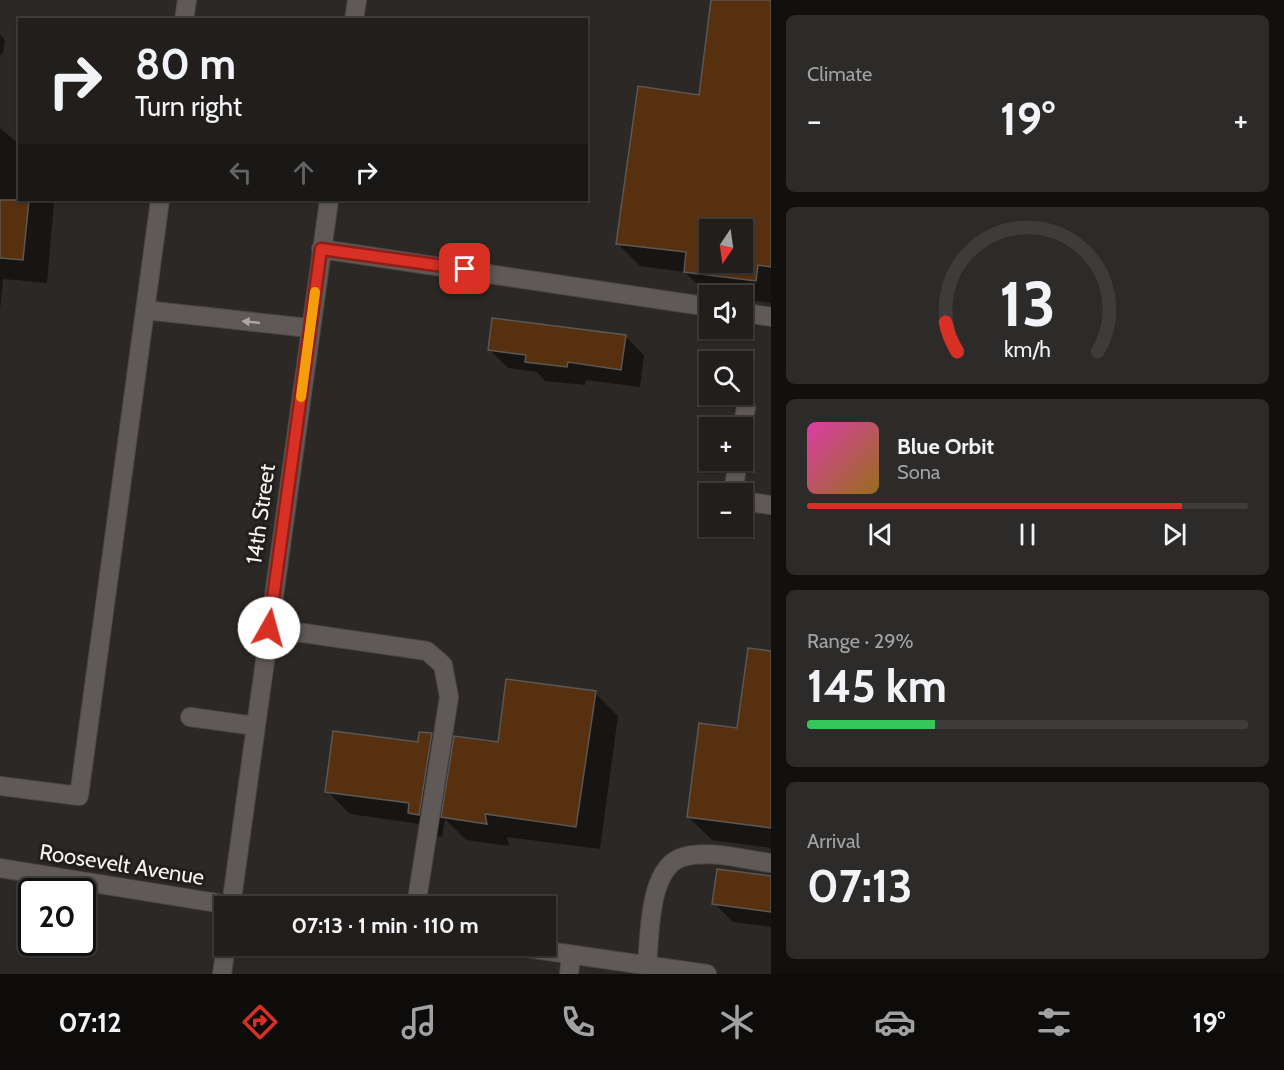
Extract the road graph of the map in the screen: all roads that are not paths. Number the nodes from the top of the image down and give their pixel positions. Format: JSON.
{"nodes":[{"id":1,"x":187,"y":0,"type":"edge"},
{"id":2,"x":357,"y":0,"type":"edge"},
{"id":3,"x":184,"y":18,"type":"edge"},
{"id":4,"x":354,"y":18,"type":"edge"},
{"id":5,"x":160,"y":201,"type":"edge"},
{"id":6,"x":329,"y":201,"type":"edge"},
{"id":7,"x":321,"y":249,"type":"junction"},
{"id":8,"x":699,"y":305,"type":"edge"},
{"id":9,"x":145,"y":310,"type":"junction"},
{"id":10,"x":753,"y":314,"type":"edge"},
{"id":11,"x":771,"y":316,"type":"edge"},
{"id":12,"x":309,"y":328,"type":"junction"},
{"id":13,"x":746,"y":407,"type":"dead end"},
{"id":14,"x":744,"y":417,"type":"edge"},
{"id":15,"x":753,"y":503,"type":"edge"},
{"id":16,"x":771,"y":505,"type":"edge"},
{"id":17,"x":269,"y":628,"type":"junction"},
{"id":18,"x":190,"y":717,"type":"dead end"},
{"id":19,"x":256,"y":726,"type":"junction"},
{"id":20,"x":0,"y":786,"type":"edge"},
{"id":21,"x":771,"y":863,"type":"edge"},
{"id":22,"x":0,"y":868,"type":"edge"},
{"id":23,"x":232,"y":896,"type":"edge"},
{"id":24,"x":418,"y":896,"type":"edge"},
{"id":25,"x":214,"y":903,"type":"edge"},
{"id":26,"x":556,"y":953,"type":"edge"},
{"id":27,"x":571,"y":955,"type":"junction"},
{"id":28,"x":224,"y":956,"type":"edge"},
{"id":29,"x":646,"y":965,"type":"junction"},
{"id":30,"x":222,"y":974,"type":"edge"},
{"id":31,"x":568,"y":974,"type":"edge"},
{"id":32,"x":707,"y":974,"type":"edge"}],
"edges":[{"from":1,"to":3,"type":"street"},
{"from":2,"to":4,"type":"street"},
{"from":5,"to":9,"type":"street"},
{"from":6,"to":7,"type":"street","name":"14th Street"},
{"from":7,"to":8,"type":"street"},
{"from":7,"to":12,"type":"street","name":"14th Street"},
{"from":12,"to":9,"type":"street","one_way":true},
{"from":9,"to":20,"type":"street"},
{"from":10,"to":11,"type":"street"},
{"from":12,"to":17,"type":"street","name":"14th Street"},
{"from":13,"to":14,"type":"street"},
{"from":15,"to":16,"type":"street"},
{"from":17,"to":19,"type":"street","name":"14th Street"},
{"from":17,"to":24,"type":"street"},
{"from":18,"to":19,"type":"street"},
{"from":19,"to":23,"type":"street","name":"14th Street"},
{"from":21,"to":29,"type":"street"},
{"from":22,"to":25,"type":"street","name":"Roosevelt Avenue"},
{"from":26,"to":27,"type":"street"},
{"from":27,"to":29,"type":"street"},
{"from":27,"to":31,"type":"street"},
{"from":28,"to":30,"type":"street"},
{"from":29,"to":32,"type":"street"}]}
